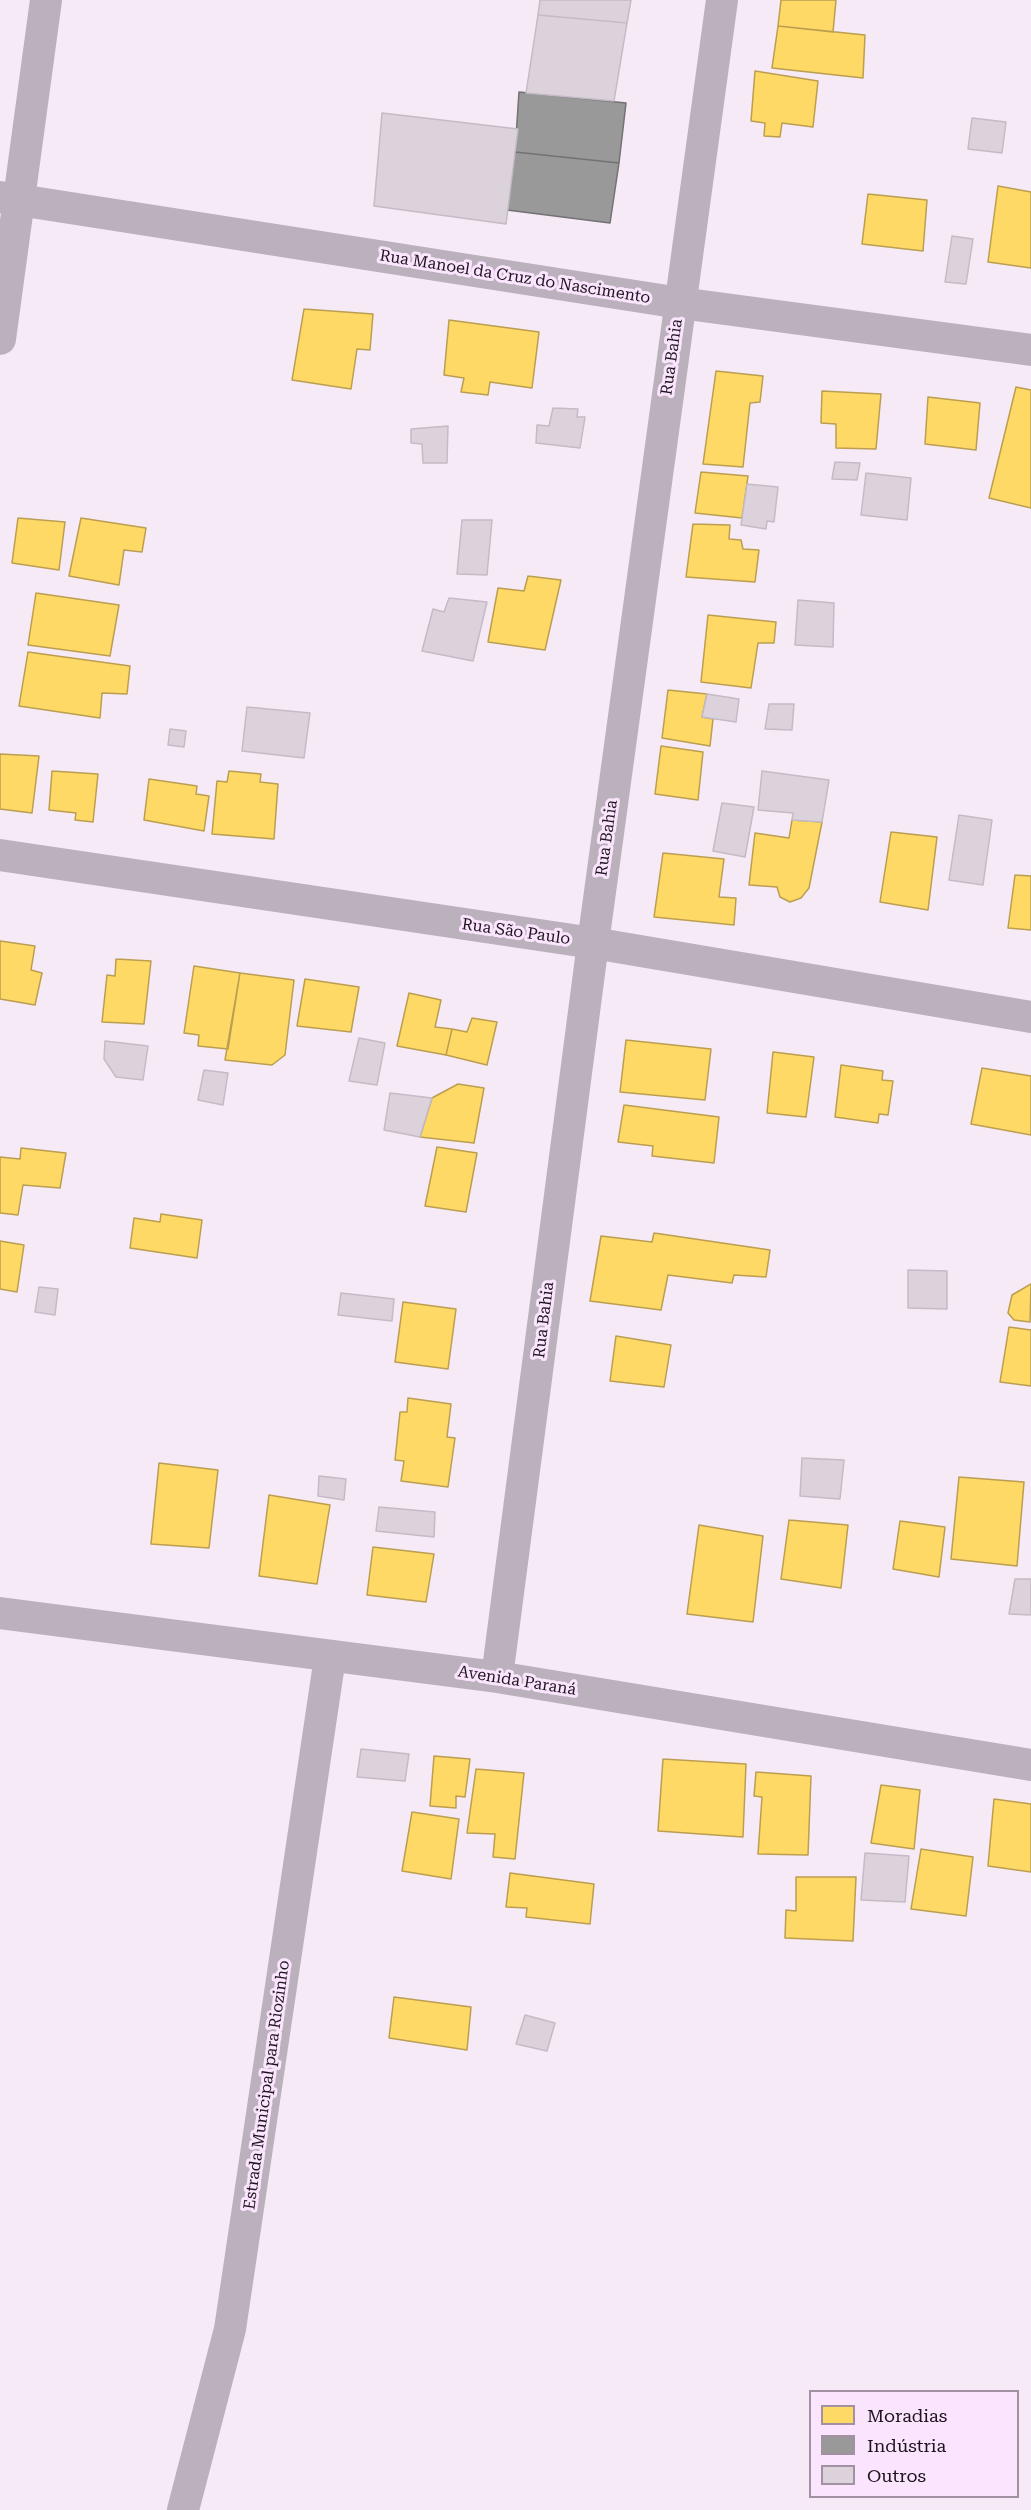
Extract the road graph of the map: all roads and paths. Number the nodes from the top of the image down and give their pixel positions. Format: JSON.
{"nodes":[{"id":1,"x":46,"y":0,"type":"edge"},
{"id":2,"x":722,"y":0,"type":"edge"},
{"id":3,"x":9,"y":198,"type":"edge"},
{"id":4,"x":680,"y":303,"type":"junction"},
{"id":5,"x":0,"y":339,"type":"edge"},
{"id":6,"x":1031,"y":350,"type":"edge"},
{"id":7,"x":0,"y":855,"type":"edge"},
{"id":8,"x":593,"y":943,"type":"junction"},
{"id":9,"x":1031,"y":1017,"type":"edge"},
{"id":10,"x":0,"y":1613,"type":"edge"},
{"id":11,"x":330,"y":1657,"type":"junction"},
{"id":12,"x":497,"y":1677,"type":"junction"},
{"id":13,"x":1031,"y":1765,"type":"edge"},
{"id":14,"x":183,"y":2510,"type":"edge"}],
"edges":[{"from":1,"to":3,"type":"street"},
{"from":2,"to":4,"type":"street","name":"Rua Bahia"},
{"from":3,"to":4,"type":"street","name":"Rua Manoel da Cruz do Nascimento"},
{"from":3,"to":5,"type":"street"},
{"from":4,"to":6,"type":"street","name":"Rua Manoel da Cruz do Nascimento"},
{"from":4,"to":8,"type":"street","name":"Rua Bahia"},
{"from":7,"to":8,"type":"street","name":"Rua São Paulo"},
{"from":8,"to":9,"type":"street","name":"Rua São Paulo"},
{"from":8,"to":12,"type":"street","name":"Rua Bahia"},
{"from":10,"to":11,"type":"street","name":"Avenida Paraná"},
{"from":11,"to":12,"type":"street","name":"Avenida Paraná"},
{"from":11,"to":14,"type":"street","name":"Estrada Municipal para Riozinho"},
{"from":12,"to":13,"type":"street","name":"Avenida Paraná"}]}
